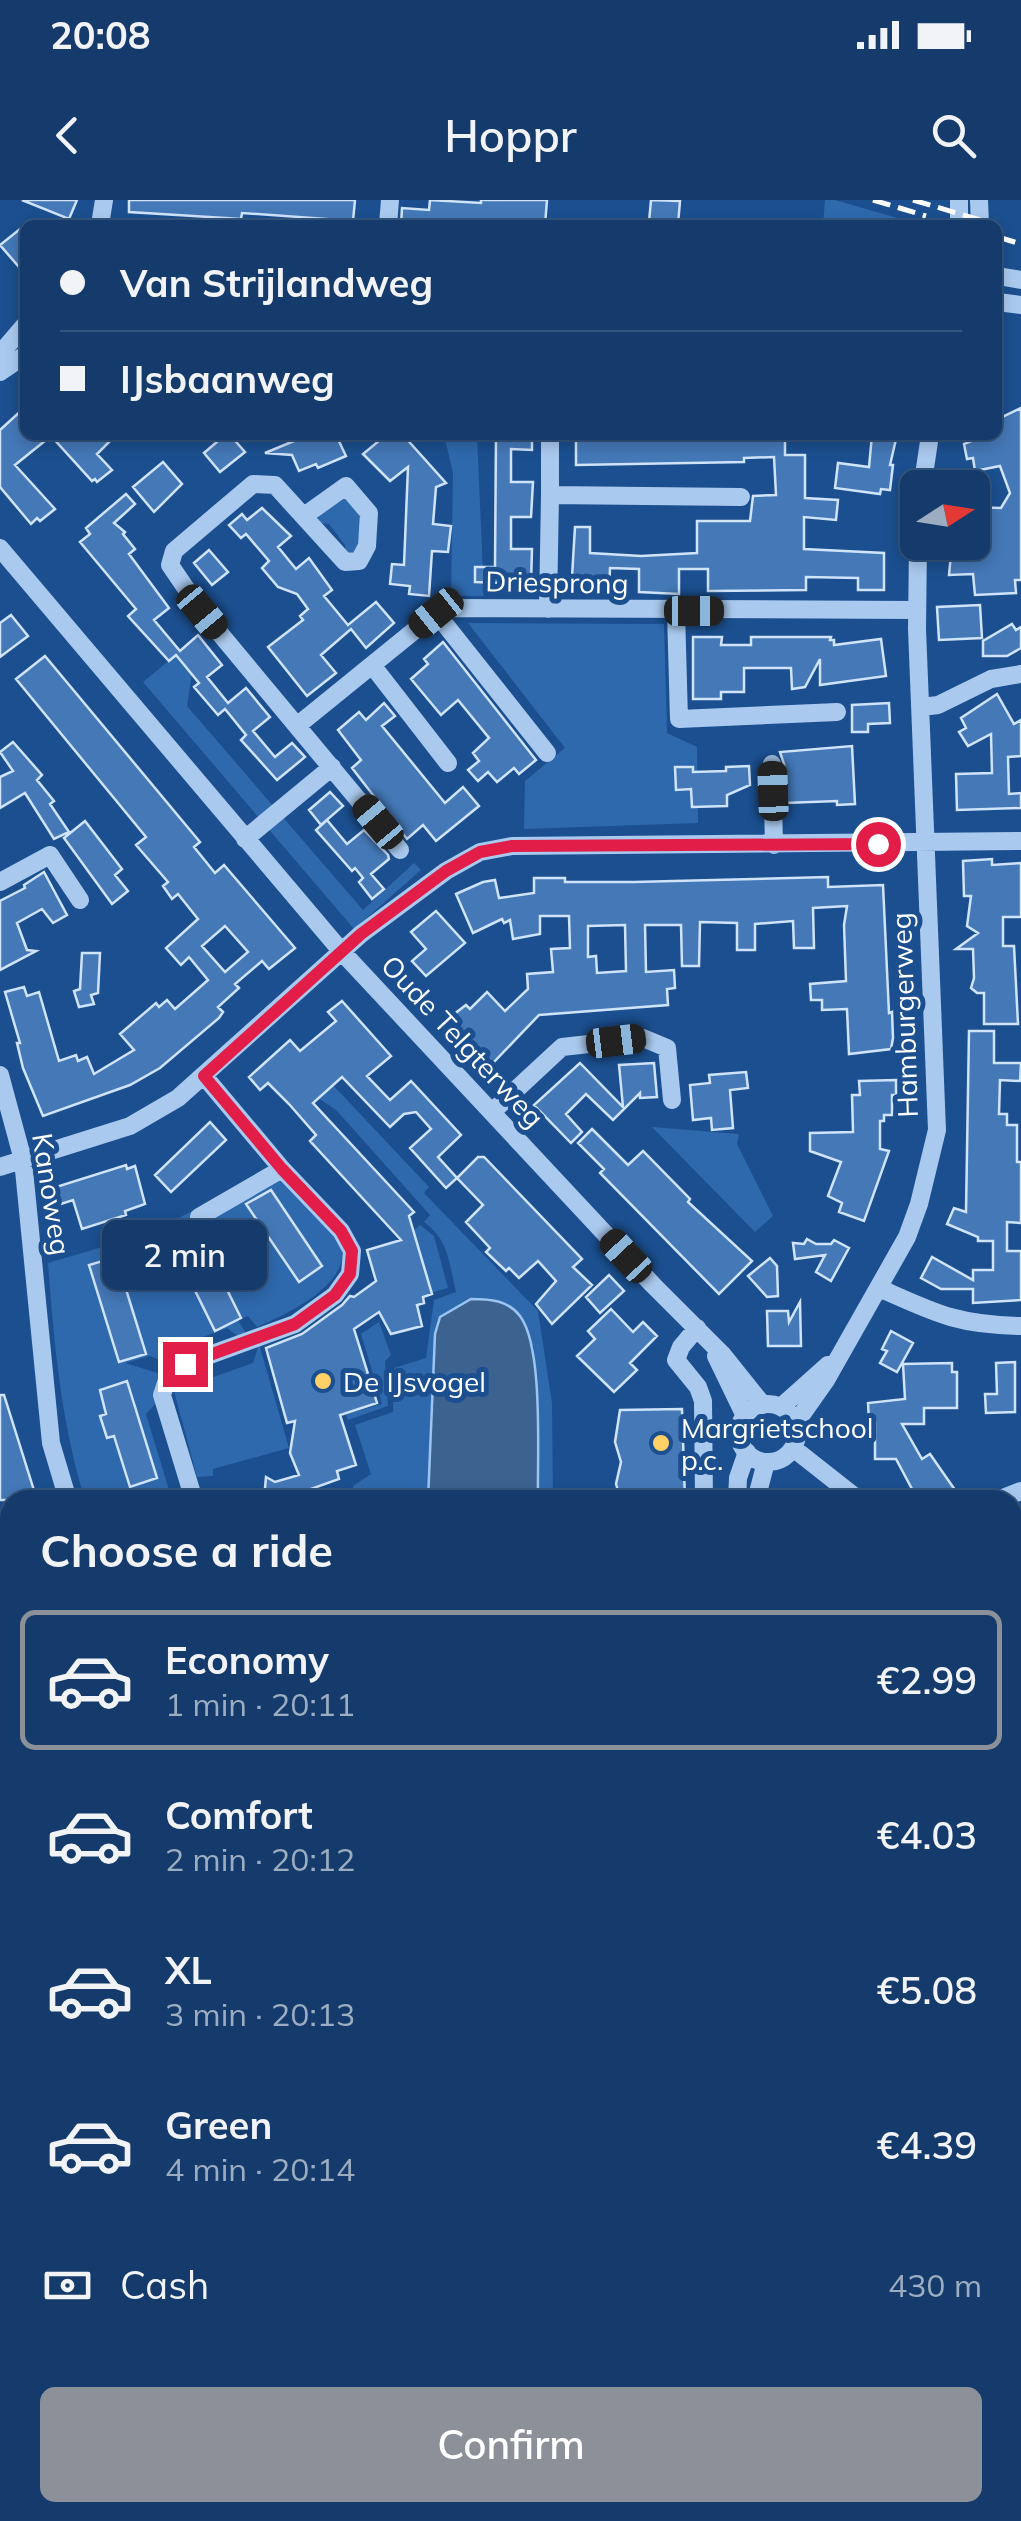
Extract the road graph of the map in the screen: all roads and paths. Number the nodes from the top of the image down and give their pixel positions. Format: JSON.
{"nodes":[{"id":1,"x":20,"y":332,"type":"edge"},
{"id":2,"x":0,"y":354,"type":"edge"},
{"id":3,"x":550,"y":440,"type":"edge"},
{"id":4,"x":929,"y":440,"type":"edge"},
{"id":5,"x":925,"y":470,"type":"edge"},
{"id":6,"x":550,"y":495,"type":"junction"},
{"id":7,"x":740,"y":497,"type":"dead end"},
{"id":8,"x":304,"y":516,"type":"dead end"},
{"id":9,"x":0,"y":548,"type":"edge"},
{"id":10,"x":918,"y":560,"type":"edge"},
{"id":11,"x":548,"y":610,"type":"junction"},
{"id":12,"x":917,"y":610,"type":"junction"},
{"id":13,"x":676,"y":612,"type":"junction"},
{"id":14,"x":436,"y":613,"type":"junction"},
{"id":15,"x":372,"y":666,"type":"junction"},
{"id":16,"x":1021,"y":674,"type":"edge"},
{"id":17,"x":922,"y":708,"type":"junction"},
{"id":18,"x":837,"y":712,"type":"dead end"},
{"id":19,"x":298,"y":725,"type":"junction"},
{"id":20,"x":546,"y":753,"type":"dead end"},
{"id":21,"x":448,"y":763,"type":"dead end"},
{"id":22,"x":772,"y":764,"type":"dead end"},
{"id":23,"x":332,"y":767,"type":"junction"},
{"id":24,"x":245,"y":839,"type":"junction"},
{"id":25,"x":1021,"y":842,"type":"edge"},
{"id":26,"x":774,"y":844,"type":"junction"},
{"id":27,"x":925,"y":844,"type":"junction"},
{"id":28,"x":400,"y":850,"type":"dead end"},
{"id":29,"x":0,"y":882,"type":"edge"},
{"id":30,"x":80,"y":900,"type":"dead end"},
{"id":31,"x":342,"y":952,"type":"junction"},
{"id":32,"x":0,"y":1075,"type":"edge"},
{"id":33,"x":204,"y":1076,"type":"junction"},
{"id":34,"x":672,"y":1100,"type":"dead end"},
{"id":35,"x":492,"y":1112,"type":"junction"},
{"id":36,"x":23,"y":1160,"type":"junction"},
{"id":37,"x":0,"y":1166,"type":"edge"},
{"id":38,"x":282,"y":1169,"type":"junction"},
{"id":39,"x":199,"y":1217,"type":"dead end"},
{"id":40,"x":878,"y":1288,"type":"junction"},
{"id":41,"x":1021,"y":1326,"type":"edge"},
{"id":42,"x":700,"y":1332,"type":"junction"},
{"id":43,"x":836,"y":1358,"type":"junction"},
{"id":44,"x":772,"y":1406,"type":"junction"},
{"id":45,"x":745,"y":1416,"type":"junction"},
{"id":46,"x":795,"y":1424,"type":"junction"},
{"id":47,"x":792,"y":1448,"type":"junction"},
{"id":48,"x":746,"y":1452,"type":"junction"},
{"id":49,"x":766,"y":1462,"type":"junction"},
{"id":50,"x":65,"y":1490,"type":"edge"},
{"id":51,"x":191,"y":1490,"type":"edge"},
{"id":52,"x":704,"y":1490,"type":"edge"},
{"id":53,"x":737,"y":1490,"type":"edge"},
{"id":54,"x":759,"y":1490,"type":"edge"},
{"id":55,"x":846,"y":1490,"type":"edge"}],
"edges":[{"from":1,"to":2,"type":"street"},
{"from":3,"to":6,"type":"street"},
{"from":4,"to":5,"type":"street"},
{"from":6,"to":7,"type":"street"},
{"from":6,"to":11,"type":"street"},
{"from":8,"to":19,"type":"street"},
{"from":9,"to":24,"type":"street","name":"Oude Telgterweg"},
{"from":10,"to":12,"type":"street","name":"Hamburgerweg"},
{"from":11,"to":13,"type":"street","name":"Driesprong"},
{"from":11,"to":14,"type":"street","name":"Driesprong"},
{"from":12,"to":13,"type":"street","name":"Driesprong"},
{"from":12,"to":17,"type":"street","name":"Hamburgerweg"},
{"from":13,"to":18,"type":"street"},
{"from":14,"to":15,"type":"street"},
{"from":14,"to":20,"type":"street"},
{"from":15,"to":19,"type":"street"},
{"from":15,"to":21,"type":"street"},
{"from":16,"to":17,"type":"street"},
{"from":17,"to":27,"type":"street","name":"Hamburgerweg"},
{"from":19,"to":23,"type":"street"},
{"from":22,"to":26,"type":"street"},
{"from":23,"to":24,"type":"street"},
{"from":23,"to":28,"type":"street"},
{"from":24,"to":31,"type":"street","name":"Oude Telgterweg"},
{"from":25,"to":27,"type":"street"},
{"from":26,"to":27,"type":"street"},
{"from":26,"to":31,"type":"street"},
{"from":27,"to":40,"type":"street","name":"Hamburgerweg"},
{"from":29,"to":30,"type":"street"},
{"from":31,"to":33,"type":"street"},
{"from":31,"to":35,"type":"street","name":"Oude Telgterweg"},
{"from":32,"to":36,"type":"street","name":"Kanoweg"},
{"from":33,"to":36,"type":"street"},
{"from":33,"to":38,"type":"street"},
{"from":34,"to":35,"type":"street"},
{"from":35,"to":42,"type":"street","name":"Oude Telgterweg"},
{"from":36,"to":37,"type":"street"},
{"from":36,"to":50,"type":"street","name":"Kanoweg"},
{"from":38,"to":39,"type":"street"},
{"from":38,"to":51,"type":"street"},
{"from":40,"to":41,"type":"street"},
{"from":40,"to":43,"type":"street","name":"Hamburgerweg"},
{"from":42,"to":44,"type":"street","name":"Oude Telgterweg"},
{"from":42,"to":45,"type":"street","name":"Oude Telgterweg"},
{"from":42,"to":52,"type":"street"},
{"from":43,"to":44,"type":"street","name":"Hamburgerweg"},
{"from":43,"to":46,"type":"street","name":"Hamburgerweg"},
{"from":44,"to":45,"type":"street"},
{"from":44,"to":46,"type":"street"},
{"from":45,"to":48,"type":"street"},
{"from":46,"to":47,"type":"street"},
{"from":47,"to":49,"type":"street"},
{"from":47,"to":55,"type":"street"},
{"from":48,"to":49,"type":"street"},
{"from":48,"to":53,"type":"street"},
{"from":49,"to":54,"type":"street"}]}
